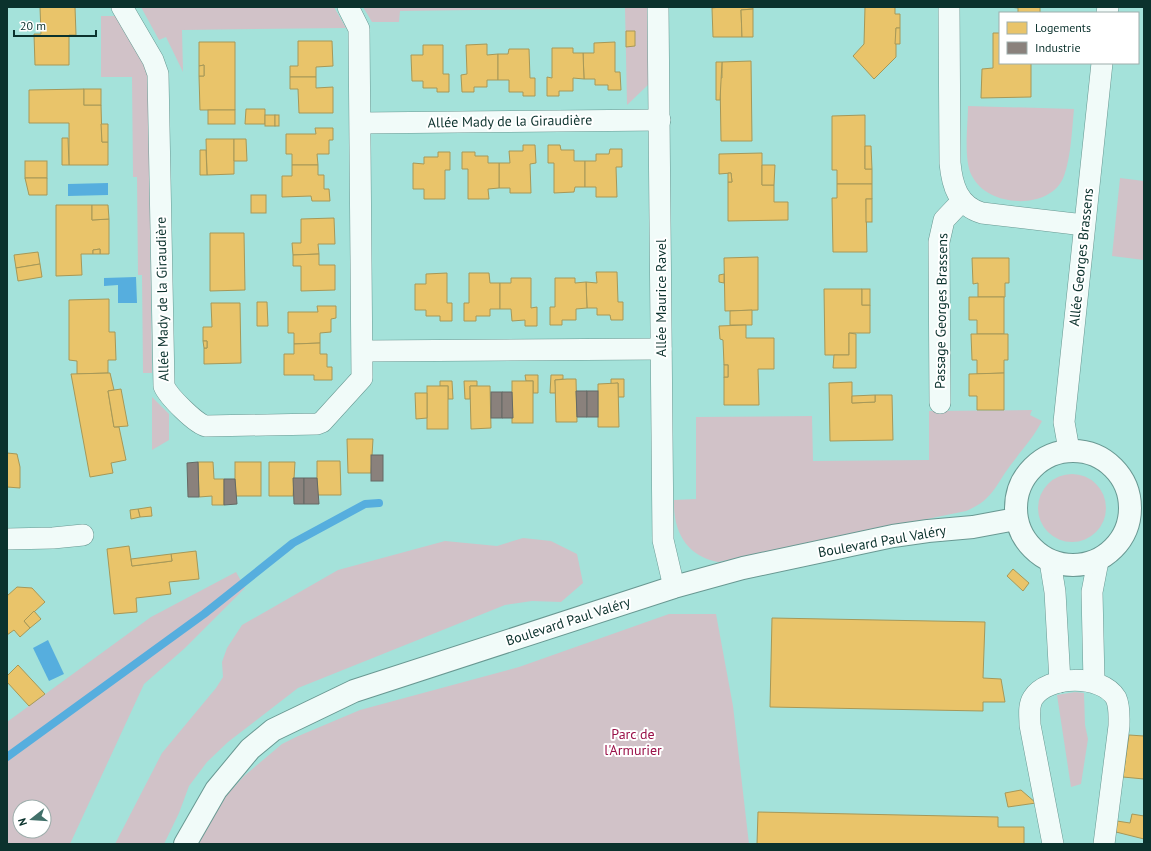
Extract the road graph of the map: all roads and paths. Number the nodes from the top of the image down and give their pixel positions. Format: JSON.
{"nodes":[{"id":1,"x":122,"y":7,"type":"edge"},
{"id":2,"x":348,"y":7,"type":"edge"},
{"id":3,"x":658,"y":7,"type":"edge"},
{"id":4,"x":949,"y":7,"type":"edge"},
{"id":5,"x":1102,"y":64,"type":"edge"},
{"id":6,"x":660,"y":120,"type":"junction"},
{"id":7,"x":360,"y":123,"type":"junction"},
{"id":8,"x":962,"y":201,"type":"junction"},
{"id":9,"x":1084,"y":225,"type":"junction"},
{"id":10,"x":661,"y":349,"type":"junction"},
{"id":11,"x":363,"y":351,"type":"junction"},
{"id":12,"x":940,"y":404,"type":"dead end"},
{"id":13,"x":1069,"y":450,"type":"junction"},
{"id":14,"x":1137,"y":501,"type":"edge"},
{"id":15,"x":1016,"y":519,"type":"junction"},
{"id":16,"x":83,"y":535,"type":"dead end"},
{"id":17,"x":7,"y":539,"type":"edge"},
{"id":18,"x":1050,"y":561,"type":"junction"},
{"id":19,"x":1098,"y":561,"type":"junction"},
{"id":20,"x":674,"y":587,"type":"junction"},
{"id":21,"x":1060,"y":682,"type":"junction"},
{"id":22,"x":1094,"y":682,"type":"junction"},
{"id":23,"x":185,"y":844,"type":"edge"},
{"id":24,"x":1053,"y":844,"type":"edge"},
{"id":25,"x":1104,"y":844,"type":"edge"}],
"edges":[{"from":1,"to":11,"type":"street","name":"Allée Mady de la Giraudière"},
{"from":2,"to":7,"type":"street","name":"Allée Mady de la Giraudière"},
{"from":3,"to":6,"type":"street","name":"Allée Maurice Ravel"},
{"from":4,"to":8,"type":"street"},
{"from":5,"to":9,"type":"street","name":"Allée Georges Brassens"},
{"from":6,"to":7,"type":"street","name":"Allée Mady de la Giraudière"},
{"from":6,"to":10,"type":"street","name":"Allée Maurice Ravel"},
{"from":7,"to":11,"type":"street","name":"Allée Mady de la Giraudière"},
{"from":8,"to":9,"type":"street"},
{"from":8,"to":12,"type":"street","name":"Passage Georges Brassens"},
{"from":9,"to":13,"type":"street","name":"Allée Georges Brassens"},
{"from":10,"to":11,"type":"street"},
{"from":10,"to":20,"type":"street","name":"Allée Maurice Ravel"},
{"from":13,"to":14,"type":"street"},
{"from":13,"to":15,"type":"street"},
{"from":14,"to":19,"type":"street"},
{"from":15,"to":18,"type":"street"},
{"from":15,"to":20,"type":"street","name":"Boulevard Paul Valéry"},
{"from":16,"to":17,"type":"street"},
{"from":18,"to":19,"type":"street"},
{"from":18,"to":21,"type":"street"},
{"from":19,"to":22,"type":"street"},
{"from":20,"to":23,"type":"street","name":"Boulevard Paul Valéry"},
{"from":21,"to":22,"type":"street"},
{"from":21,"to":24,"type":"street"},
{"from":22,"to":25,"type":"street"}]}
